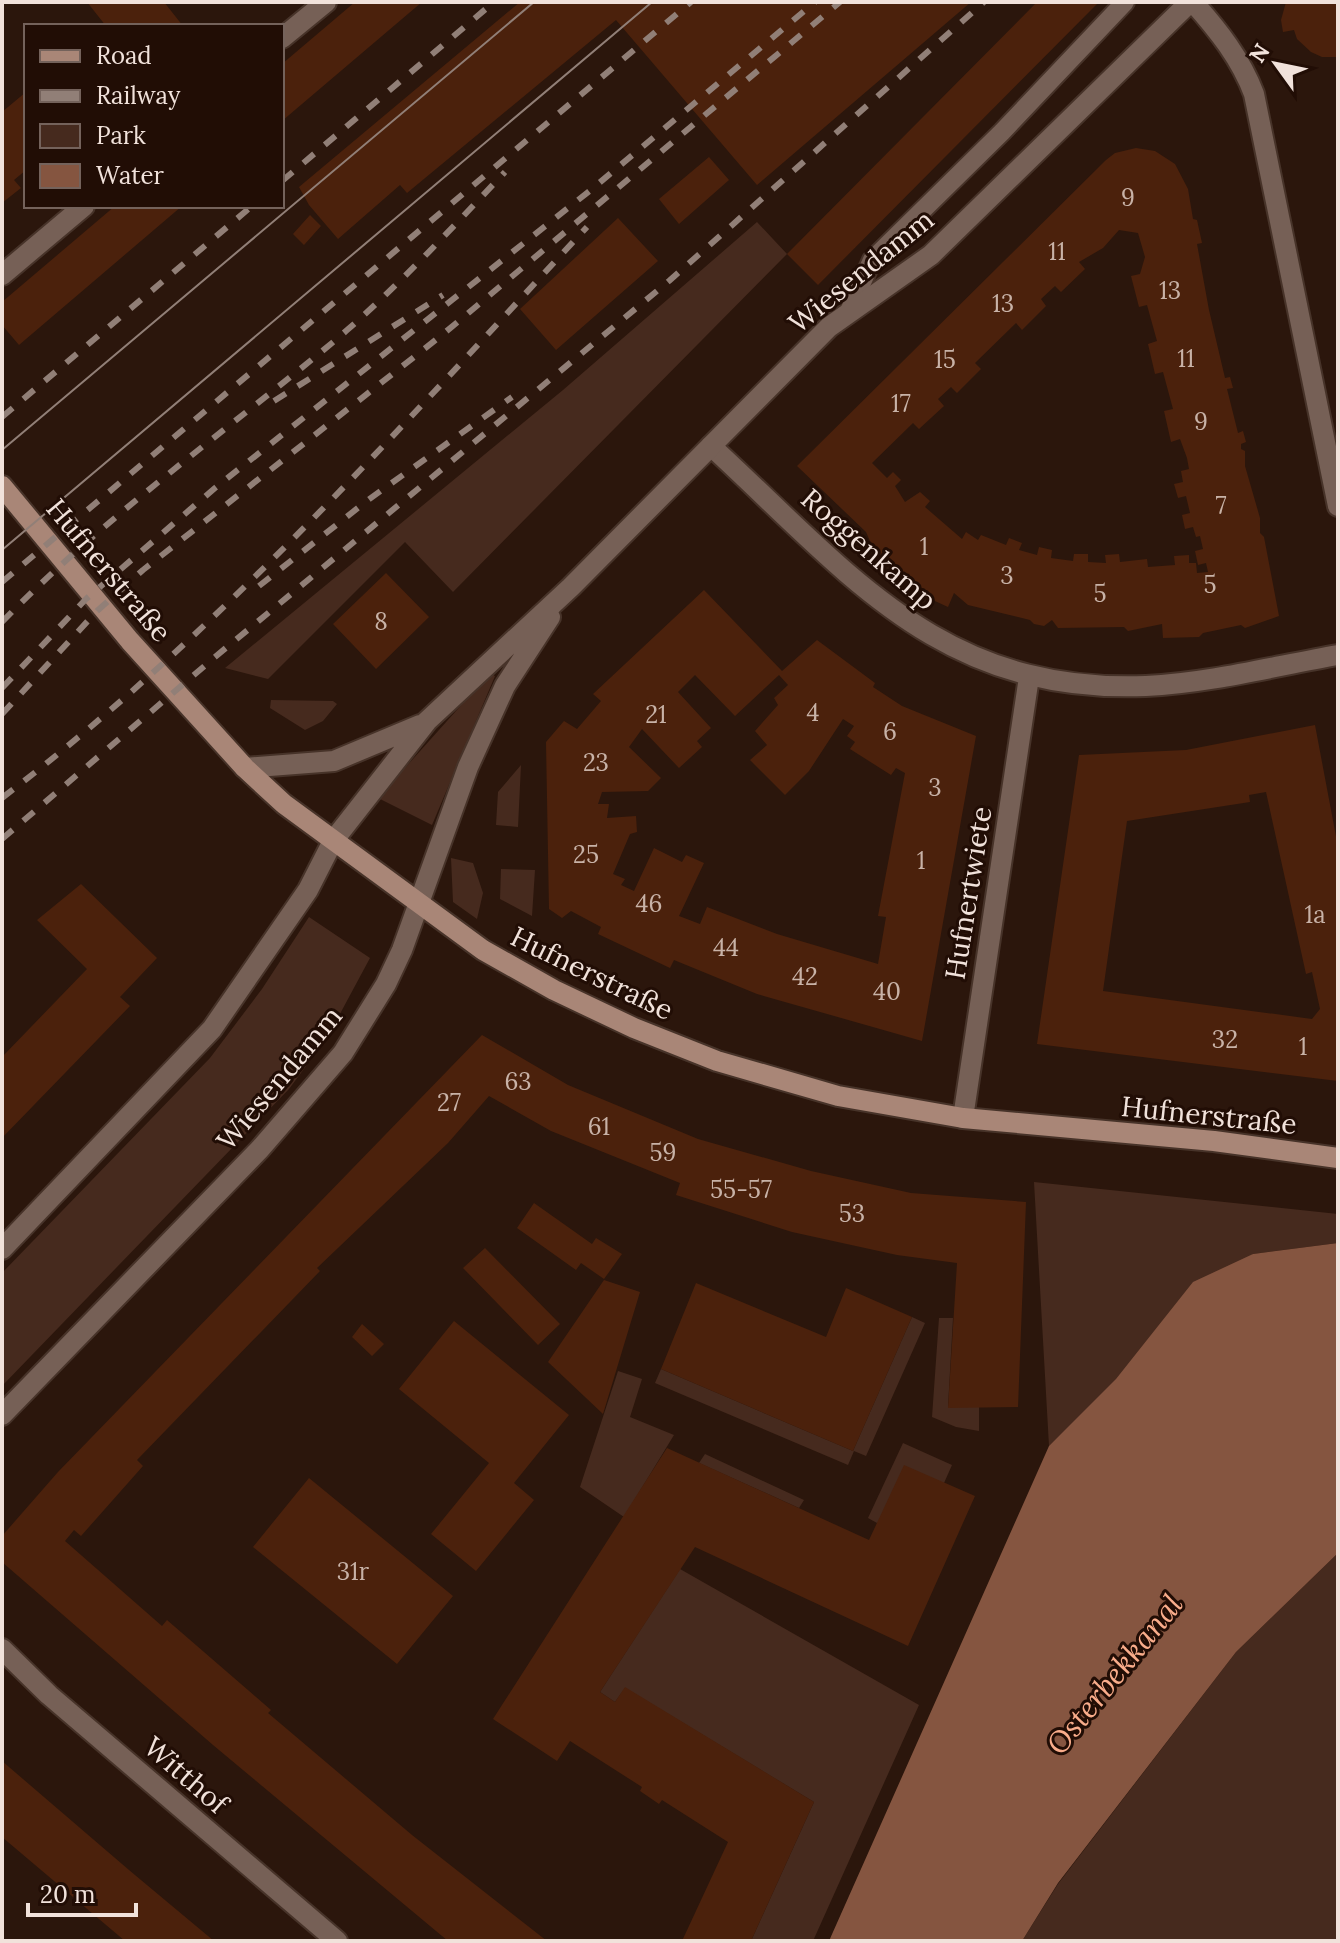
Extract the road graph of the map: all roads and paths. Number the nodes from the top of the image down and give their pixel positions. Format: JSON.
{"nodes":[{"id":1,"x":326,"y":2,"type":"edge"},
{"id":2,"x":1125,"y":2,"type":"edge"},
{"id":3,"x":1191,"y":2,"type":"edge"},
{"id":4,"x":284,"y":36,"type":"edge"},
{"id":5,"x":82,"y":208,"type":"edge"},
{"id":6,"x":2,"y":275,"type":"edge"},
{"id":7,"x":850,"y":309,"type":"junction"},
{"id":8,"x":711,"y":446,"type":"junction"},
{"id":9,"x":2,"y":486,"type":"edge"},
{"id":10,"x":1338,"y":506,"type":"edge"},
{"id":11,"x":571,"y":587,"type":"junction"},
{"id":12,"x":1338,"y":655,"type":"edge"},
{"id":13,"x":1029,"y":677,"type":"junction"},
{"id":14,"x":427,"y":721,"type":"junction"},
{"id":15,"x":245,"y":768,"type":"junction"},
{"id":16,"x":333,"y":841,"type":"junction"},
{"id":17,"x":420,"y":905,"type":"junction"},
{"id":18,"x":963,"y":1118,"type":"junction"},
{"id":19,"x":1338,"y":1158,"type":"edge"},
{"id":20,"x":2,"y":1249,"type":"edge"},
{"id":21,"x":2,"y":1415,"type":"edge"},
{"id":22,"x":2,"y":1649,"type":"edge"},
{"id":23,"x":337,"y":1941,"type":"edge"}],
"edges":[{"from":1,"to":4,"type":"street"},
{"from":2,"to":7,"type":"lane"},
{"from":3,"to":7,"type":"street","name":"Wiesendamm"},
{"from":3,"to":10,"type":"street"},
{"from":5,"to":6,"type":"street"},
{"from":7,"to":8,"type":"street","name":"Wiesendamm"},
{"from":8,"to":11,"type":"street","name":"Wiesendamm"},
{"from":8,"to":13,"type":"street","name":"Roggenkamp"},
{"from":9,"to":15,"type":"main road","name":"Hufnerstraße"},
{"from":11,"to":14,"type":"street","name":"Wiesendamm"},
{"from":11,"to":17,"type":"street","name":"Wiesendamm"},
{"from":12,"to":13,"type":"street","name":"Roggenkamp"},
{"from":13,"to":18,"type":"street","name":"Hufnertwiete"},
{"from":14,"to":15,"type":"street"},
{"from":14,"to":16,"type":"street","name":"Wiesendamm"},
{"from":15,"to":16,"type":"main road","name":"Hufnerstraße"},
{"from":16,"to":17,"type":"main road","name":"Hufnerstraße"},
{"from":16,"to":20,"type":"street","name":"Wiesendamm"},
{"from":17,"to":18,"type":"main road","name":"Hufnerstraße"},
{"from":17,"to":21,"type":"street","name":"Wiesendamm"},
{"from":18,"to":19,"type":"main road","name":"Hufnerstraße"},
{"from":22,"to":23,"type":"street","name":"Witthof"}]}
